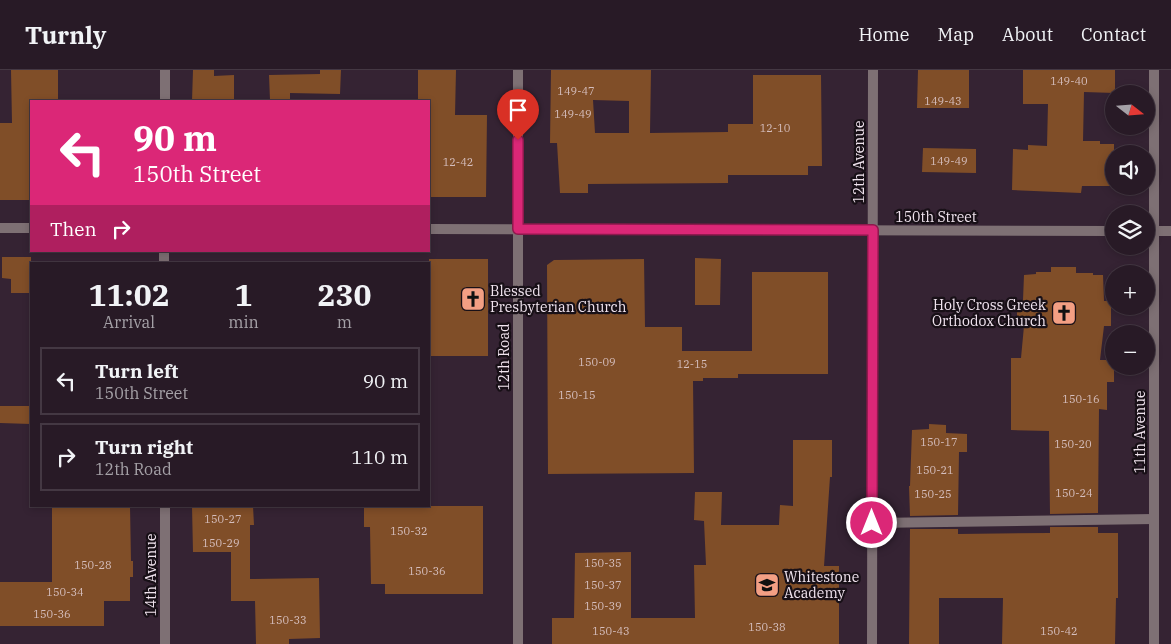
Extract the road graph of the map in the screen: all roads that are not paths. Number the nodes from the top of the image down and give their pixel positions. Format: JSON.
{"nodes":[{"id":1,"x":165,"y":70,"type":"edge"},
{"id":2,"x":518,"y":70,"type":"edge"},
{"id":3,"x":873,"y":70,"type":"edge"},
{"id":4,"x":1154,"y":70,"type":"edge"},
{"id":5,"x":165,"y":100,"type":"edge"},
{"id":6,"x":1151,"y":205,"type":"edge"},
{"id":7,"x":0,"y":228,"type":"edge"},
{"id":8,"x":30,"y":228,"type":"edge"},
{"id":9,"x":430,"y":229,"type":"edge"},
{"id":10,"x":518,"y":229,"type":"junction"},
{"id":11,"x":873,"y":230,"type":"junction"},
{"id":12,"x":1105,"y":231,"type":"edge"},
{"id":13,"x":1155,"y":231,"type":"edge"},
{"id":14,"x":1171,"y":231,"type":"edge"},
{"id":15,"x":1150,"y":255,"type":"edge"},
{"id":16,"x":165,"y":507,"type":"edge"},
{"id":17,"x":1154,"y":519,"type":"junction"},
{"id":18,"x":872,"y":523,"type":"junction"},
{"id":19,"x":165,"y":644,"type":"edge"},
{"id":20,"x":518,"y":644,"type":"edge"},
{"id":21,"x":872,"y":644,"type":"edge"},
{"id":22,"x":1154,"y":644,"type":"edge"}],
"edges":[{"from":1,"to":5,"type":"street"},
{"from":2,"to":10,"type":"street","name":"12th Road"},
{"from":3,"to":11,"type":"street","name":"12th Avenue"},
{"from":4,"to":6,"type":"street","name":"11th Avenue"},
{"from":7,"to":8,"type":"street"},
{"from":9,"to":10,"type":"street","name":"150th Street"},
{"from":10,"to":11,"type":"street","name":"150th Street"},
{"from":10,"to":20,"type":"street","name":"12th Road"},
{"from":11,"to":12,"type":"street","name":"150th Street"},
{"from":11,"to":18,"type":"street","name":"12th Avenue"},
{"from":13,"to":14,"type":"street"},
{"from":15,"to":17,"type":"street","name":"11th Avenue"},
{"from":16,"to":19,"type":"street","name":"14th Avenue"},
{"from":17,"to":18,"type":"street"},
{"from":17,"to":22,"type":"street","name":"11th Avenue"},
{"from":18,"to":21,"type":"street","name":"12th Avenue"}]}
